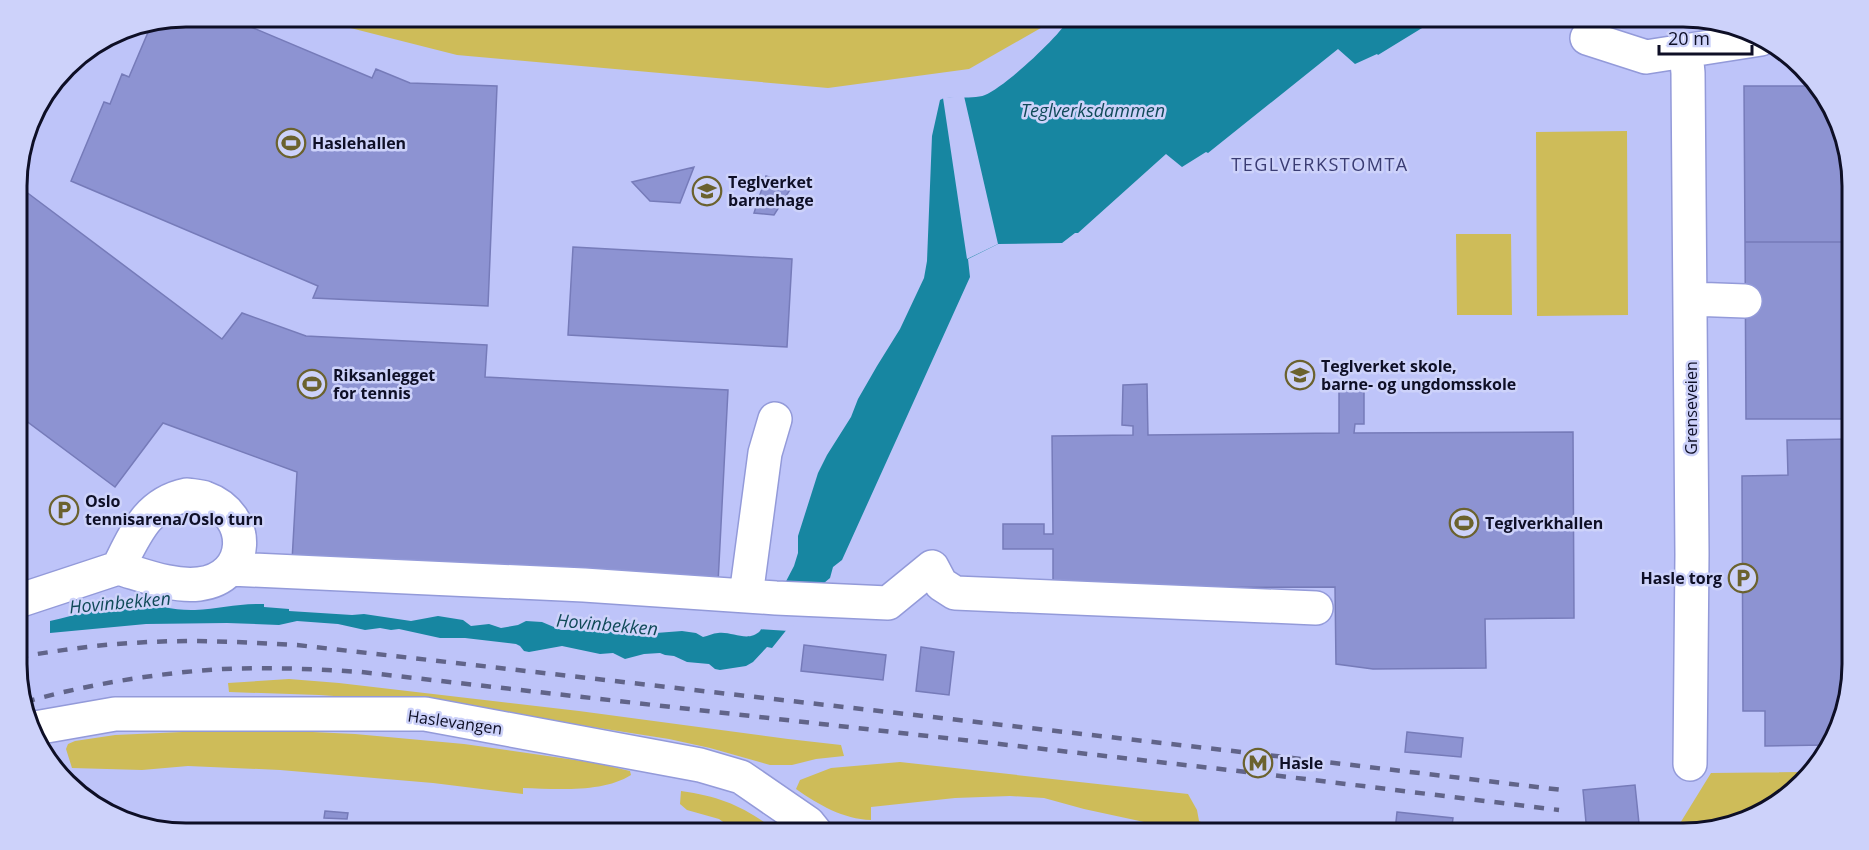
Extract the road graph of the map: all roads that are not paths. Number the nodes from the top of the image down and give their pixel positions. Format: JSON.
{"nodes":[{"id":1,"x":1587,"y":39,"type":"dead end"},
{"id":2,"x":1748,"y":41,"type":"edge"},
{"id":3,"x":1686,"y":52,"type":"junction"},
{"id":4,"x":1690,"y":299,"type":"junction"},
{"id":5,"x":1745,"y":301,"type":"dead end"},
{"id":6,"x":775,"y":419,"type":"dead end"},
{"id":7,"x":118,"y":568,"type":"junction"},
{"id":8,"x":230,"y":568,"type":"junction"},
{"id":9,"x":761,"y":597,"type":"junction"},
{"id":10,"x":27,"y":598,"type":"edge"},
{"id":11,"x":1316,"y":608,"type":"dead end"},
{"id":12,"x":40,"y":727,"type":"edge"},
{"id":13,"x":1690,"y":764,"type":"dead end"},
{"id":14,"x":807,"y":823,"type":"edge"}],
"edges":[{"from":1,"to":3,"type":"street"},
{"from":2,"to":3,"type":"street"},
{"from":3,"to":4,"type":"street","name":"Grenseveien"},
{"from":4,"to":5,"type":"street"},
{"from":4,"to":13,"type":"street","name":"Grenseveien"},
{"from":6,"to":9,"type":"street"},
{"from":7,"to":8,"type":"street"},
{"from":7,"to":8,"type":"street"},
{"from":7,"to":10,"type":"street"},
{"from":8,"to":9,"type":"street"},
{"from":9,"to":11,"type":"street"},
{"from":12,"to":14,"type":"street","name":"Haslevangen"}]}
